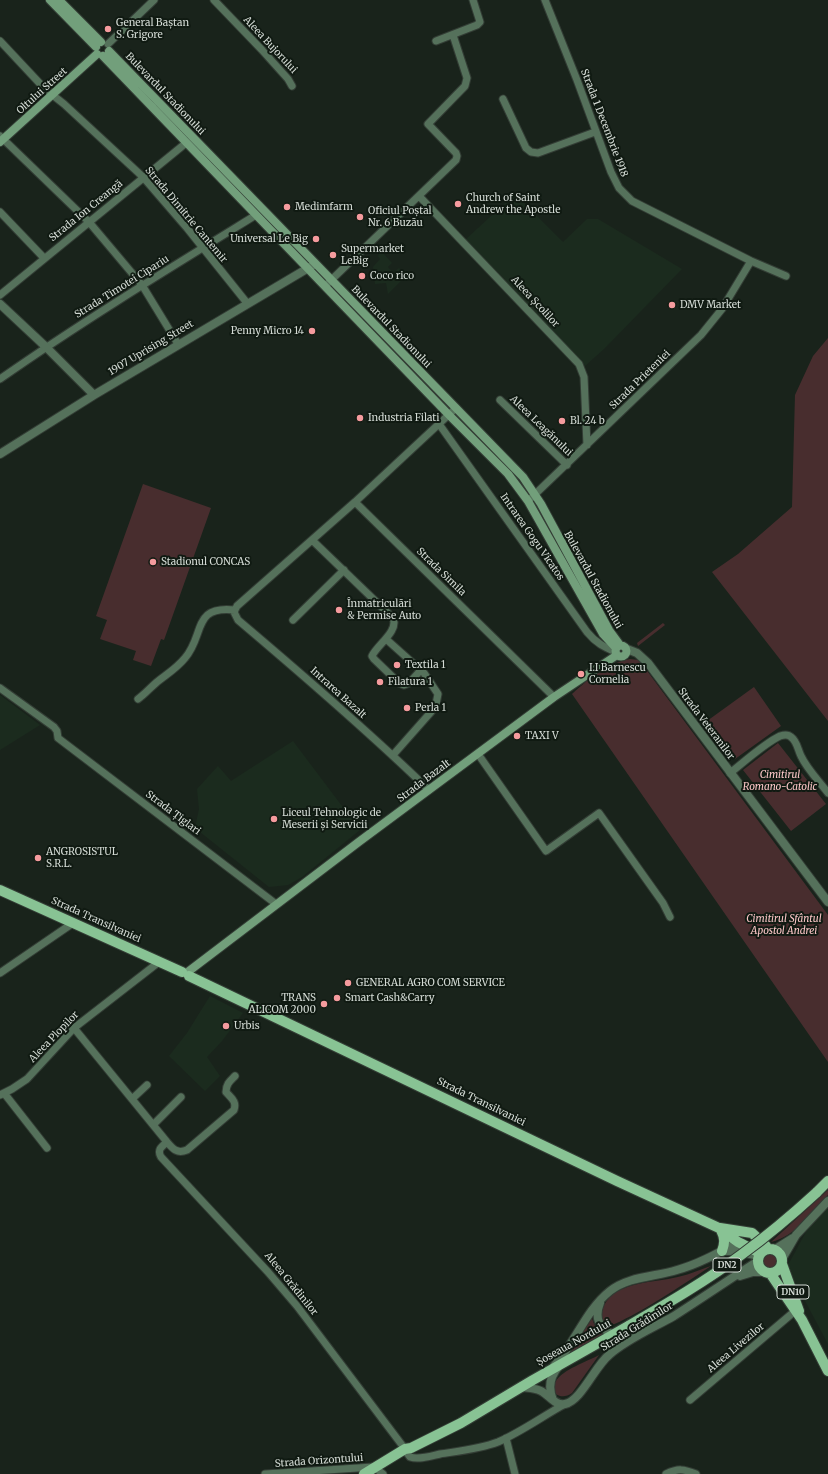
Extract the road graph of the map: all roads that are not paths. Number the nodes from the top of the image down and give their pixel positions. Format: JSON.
{"nodes":[{"id":1,"x":50,"y":0,"type":"edge"},
{"id":2,"x":59,"y":0,"type":"edge"},
{"id":3,"x":154,"y":0,"type":"edge"},
{"id":4,"x":214,"y":0,"type":"edge"},
{"id":5,"x":473,"y":0,"type":"edge"},
{"id":6,"x":545,"y":0,"type":"edge"},
{"id":7,"x":453,"y":35,"type":"junction"},
{"id":8,"x":0,"y":41,"type":"edge"},
{"id":9,"x":436,"y":41,"type":"dead end"},
{"id":10,"x":0,"y":49,"type":"edge"},
{"id":11,"x":102,"y":49,"type":"junction"},
{"id":12,"x":11,"y":52,"type":"junction"},
{"id":13,"x":292,"y":86,"type":"dead end"},
{"id":14,"x":52,"y":95,"type":"junction"},
{"id":15,"x":503,"y":99,"type":"dead end"},
{"id":16,"x":595,"y":132,"type":"junction"},
{"id":17,"x":1,"y":139,"type":"edge"},
{"id":18,"x":186,"y":143,"type":"junction"},
{"id":19,"x":143,"y":177,"type":"junction"},
{"id":20,"x":419,"y":196,"type":"junction"},
{"id":21,"x":0,"y":212,"type":"edge"},
{"id":22,"x":256,"y":215,"type":"junction"},
{"id":23,"x":89,"y":222,"type":"junction"},
{"id":24,"x":203,"y":248,"type":"junction"},
{"id":25,"x":44,"y":258,"type":"junction"},
{"id":26,"x":751,"y":261,"type":"junction"},
{"id":27,"x":312,"y":266,"type":"junction"},
{"id":28,"x":786,"y":276,"type":"dead end"},
{"id":29,"x":328,"y":283,"type":"junction"},
{"id":30,"x":142,"y":285,"type":"junction"},
{"id":31,"x":0,"y":295,"type":"edge"},
{"id":32,"x":247,"y":303,"type":"junction"},
{"id":33,"x":0,"y":304,"type":"edge"},
{"id":34,"x":178,"y":344,"type":"junction"},
{"id":35,"x":46,"y":347,"type":"junction"},
{"id":36,"x":0,"y":379,"type":"edge"},
{"id":37,"x":94,"y":394,"type":"junction"},
{"id":38,"x":500,"y":400,"type":"dead end"},
{"id":39,"x":456,"y":408,"type":"junction"},
{"id":40,"x":449,"y":415,"type":"junction"},
{"id":41,"x":439,"y":424,"type":"junction"},
{"id":42,"x":587,"y":445,"type":"junction"},
{"id":43,"x":0,"y":454,"type":"edge"},
{"id":44,"x":567,"y":465,"type":"junction"},
{"id":45,"x":535,"y":495,"type":"junction"},
{"id":46,"x":528,"y":501,"type":"junction"},
{"id":47,"x":355,"y":502,"type":"junction"},
{"id":48,"x":312,"y":540,"type":"junction"},
{"id":49,"x":344,"y":570,"type":"junction"},
{"id":50,"x":235,"y":611,"type":"junction"},
{"id":51,"x":293,"y":620,"type":"dead end"},
{"id":52,"x":386,"y":639,"type":"junction"},
{"id":53,"x":620,"y":650,"type":"junction"},
{"id":54,"x":420,"y":671,"type":"junction"},
{"id":55,"x":0,"y":688,"type":"edge"},
{"id":56,"x":554,"y":697,"type":"junction"},
{"id":57,"x":138,"y":699,"type":"dead end"},
{"id":58,"x":478,"y":754,"type":"junction"},
{"id":59,"x":393,"y":755,"type":"junction"},
{"id":60,"x":730,"y":773,"type":"junction"},
{"id":61,"x":429,"y":790,"type":"junction"},
{"id":62,"x":828,"y":793,"type":"edge"},
{"id":63,"x":0,"y":890,"type":"edge"},
{"id":64,"x":828,"y":902,"type":"edge"},
{"id":65,"x":276,"y":904,"type":"junction"},
{"id":66,"x":670,"y":917,"type":"dead end"},
{"id":67,"x":73,"y":923,"type":"junction"},
{"id":68,"x":159,"y":962,"type":"junction"},
{"id":69,"x":0,"y":973,"type":"edge"},
{"id":70,"x":187,"y":973,"type":"junction"},
{"id":71,"x":74,"y":1028,"type":"junction"},
{"id":72,"x":235,"y":1076,"type":"dead end"},
{"id":73,"x":147,"y":1085,"type":"dead end"},
{"id":74,"x":2,"y":1094,"type":"edge"},
{"id":75,"x":181,"y":1096,"type":"dead end"},
{"id":76,"x":132,"y":1099,"type":"junction"},
{"id":77,"x":154,"y":1124,"type":"junction"},
{"id":78,"x":167,"y":1142,"type":"junction"},
{"id":79,"x":47,"y":1148,"type":"dead end"},
{"id":80,"x":828,"y":1182,"type":"edge"},
{"id":81,"x":828,"y":1201,"type":"edge"},
{"id":82,"x":720,"y":1228,"type":"junction"},
{"id":83,"x":796,"y":1235,"type":"junction"},
{"id":84,"x":738,"y":1242,"type":"junction"},
{"id":85,"x":722,"y":1251,"type":"junction"},
{"id":86,"x":764,"y":1253,"type":"junction"},
{"id":87,"x":782,"y":1262,"type":"junction"},
{"id":88,"x":767,"y":1273,"type":"junction"},
{"id":89,"x":731,"y":1278,"type":"junction"},
{"id":90,"x":602,"y":1299,"type":"junction"},
{"id":91,"x":795,"y":1311,"type":"junction"},
{"id":92,"x":802,"y":1320,"type":"junction"},
{"id":93,"x":614,"y":1335,"type":"junction"},
{"id":94,"x":825,"y":1358,"type":"edge"},
{"id":95,"x":560,"y":1365,"type":"junction"},
{"id":96,"x":550,"y":1371,"type":"junction"},
{"id":97,"x":828,"y":1371,"type":"edge"},
{"id":98,"x":521,"y":1388,"type":"junction"},
{"id":99,"x":690,"y":1400,"type":"dead end"},
{"id":100,"x":553,"y":1401,"type":"junction"},
{"id":101,"x":565,"y":1404,"type":"junction"},
{"id":102,"x":506,"y":1438,"type":"junction"},
{"id":103,"x":408,"y":1450,"type":"junction"},
{"id":104,"x":377,"y":1471,"type":"edge"},
{"id":105,"x":265,"y":1474,"type":"edge"},
{"id":106,"x":364,"y":1474,"type":"edge"},
{"id":107,"x":515,"y":1474,"type":"edge"},
{"id":108,"x":666,"y":1474,"type":"edge"},
{"id":109,"x":696,"y":1474,"type":"edge"}],
"edges":[{"from":1,"to":11,"type":"main road","name":"Bulevardul Stadionului"},
{"from":2,"to":11,"type":"main road","name":"Bulevardul Stadionului"},
{"from":3,"to":11,"type":"street"},
{"from":4,"to":13,"type":"street","name":"Aleea Bujorului"},
{"from":5,"to":7,"type":"street"},
{"from":6,"to":16,"type":"street","name":"Strada 1 Decembrie 1918"},
{"from":7,"to":9,"type":"street"},
{"from":7,"to":20,"type":"street"},
{"from":8,"to":12,"type":"street","name":"Strada Dimitrie Cantemir"},
{"from":10,"to":12,"type":"street"},
{"from":11,"to":14,"type":"main road","name":"Oltului Street"},
{"from":11,"to":18,"type":"main road","name":"Bulevardul Stadionului"},
{"from":11,"to":27,"type":"main road","name":"Bulevardul Stadionului"},
{"from":12,"to":14,"type":"street","name":"Strada Dimitrie Cantemir"},
{"from":14,"to":17,"type":"main road","name":"Oltului Street"},
{"from":14,"to":19,"type":"street","name":"Strada Dimitrie Cantemir"},
{"from":15,"to":16,"type":"street"},
{"from":16,"to":26,"type":"street","name":"Strada 1 Decembrie 1918"},
{"from":17,"to":23,"type":"street"},
{"from":18,"to":19,"type":"street","name":"Strada Ion Creangă"},
{"from":18,"to":22,"type":"main road","name":"Bulevardul Stadionului"},
{"from":19,"to":23,"type":"street","name":"Strada Ion Creangă"},
{"from":19,"to":24,"type":"street","name":"Strada Dimitrie Cantemir"},
{"from":20,"to":29,"type":"street"},
{"from":20,"to":42,"type":"street","name":"Aleea Școlilor"},
{"from":21,"to":25,"type":"street"},
{"from":22,"to":24,"type":"street","name":"Strada Timotei Cipariu"},
{"from":22,"to":27,"type":"main road","name":"Bulevardul Stadionului"},
{"from":23,"to":25,"type":"street","name":"Strada Ion Creangă"},
{"from":23,"to":30,"type":"street"},
{"from":24,"to":30,"type":"street","name":"Strada Timotei Cipariu"},
{"from":24,"to":32,"type":"street","name":"Strada Dimitrie Cantemir"},
{"from":25,"to":31,"type":"street","name":"Strada Ion Creangă"},
{"from":26,"to":28,"type":"street","name":"Strada 1 Decembrie 1918"},
{"from":26,"to":42,"type":"street","name":"Strada Prieteniei"},
{"from":27,"to":29,"type":"main road","name":"Bulevardul Stadionului"},
{"from":27,"to":32,"type":"street","name":"1907 Uprising Street"},
{"from":29,"to":39,"type":"main road","name":"Bulevardul Stadionului"},
{"from":29,"to":40,"type":"main road","name":"Bulevardul Stadionului"},
{"from":30,"to":34,"type":"street"},
{"from":30,"to":35,"type":"street","name":"Strada Timotei Cipariu"},
{"from":32,"to":34,"type":"street","name":"1907 Uprising Street"},
{"from":33,"to":35,"type":"street"},
{"from":34,"to":37,"type":"street","name":"1907 Uprising Street"},
{"from":35,"to":36,"type":"street","name":"Strada Timotei Cipariu"},
{"from":35,"to":37,"type":"street"},
{"from":37,"to":43,"type":"street","name":"1907 Uprising Street"},
{"from":38,"to":44,"type":"street","name":"Aleea Leagănului"},
{"from":39,"to":40,"type":"street"},
{"from":39,"to":45,"type":"main road","name":"Bulevardul Stadionului"},
{"from":40,"to":41,"type":"street"},
{"from":40,"to":46,"type":"main road","name":"Bulevardul Stadionului"},
{"from":41,"to":47,"type":"street"},
{"from":41,"to":53,"type":"street","name":"Intrarea Gogu Vicatos"},
{"from":42,"to":44,"type":"street","name":"Strada Prieteniei"},
{"from":44,"to":45,"type":"street","name":"Strada Prieteniei"},
{"from":45,"to":46,"type":"street","name":"Strada Prieteniei"},
{"from":45,"to":53,"type":"main road","name":"Bulevardul Stadionului"},
{"from":46,"to":53,"type":"main road","name":"Bulevardul Stadionului"},
{"from":47,"to":48,"type":"street"},
{"from":47,"to":56,"type":"street","name":"Strada Simila"},
{"from":48,"to":49,"type":"street"},
{"from":48,"to":50,"type":"street"},
{"from":49,"to":51,"type":"street"},
{"from":49,"to":52,"type":"street"},
{"from":50,"to":57,"type":"street"},
{"from":50,"to":59,"type":"street","name":"Intrarea Bazalt"},
{"from":52,"to":54,"type":"street"},
{"from":52,"to":54,"type":"street"},
{"from":53,"to":56,"type":"main road","name":"Strada Bazalt"},
{"from":53,"to":60,"type":"street","name":"Strada Veteranilor"},
{"from":54,"to":59,"type":"street"},
{"from":55,"to":65,"type":"street","name":"Strada Țiglari"},
{"from":56,"to":58,"type":"main road","name":"Strada Bazalt"},
{"from":58,"to":61,"type":"main road","name":"Strada Bazalt"},
{"from":58,"to":66,"type":"street"},
{"from":59,"to":61,"type":"street","name":"Intrarea Bazalt"},
{"from":60,"to":62,"type":"street"},
{"from":60,"to":64,"type":"street","name":"Strada Veteranilor"},
{"from":61,"to":65,"type":"main road","name":"Strada Bazalt"},
{"from":63,"to":67,"type":"main road","name":"Strada Transilvaniei"},
{"from":65,"to":70,"type":"main road","name":"Strada Bazalt"},
{"from":67,"to":68,"type":"main road","name":"Strada Transilvaniei"},
{"from":67,"to":69,"type":"street"},
{"from":68,"to":70,"type":"main road","name":"Strada Transilvaniei"},
{"from":68,"to":71,"type":"street","name":"Aleea Plopilor"},
{"from":70,"to":82,"type":"main road","name":"Strada Transilvaniei"},
{"from":71,"to":74,"type":"street","name":"Aleea Plopilor"},
{"from":71,"to":76,"type":"street"},
{"from":72,"to":78,"type":"street"},
{"from":73,"to":76,"type":"street"},
{"from":74,"to":79,"type":"street"},
{"from":75,"to":77,"type":"street"},
{"from":76,"to":77,"type":"street"},
{"from":77,"to":78,"type":"street"},
{"from":78,"to":103,"type":"street","name":"Aleea Grădinilor"},
{"from":80,"to":93,"type":"main road","name":"Șoseaua Nordului","number":"DN2","bridge":true},
{"from":81,"to":83,"type":"street"},
{"from":82,"to":84,"type":"main road","name":"Strada Transilvaniei"},
{"from":82,"to":85,"type":"main road"},
{"from":82,"to":86,"type":"main road"},
{"from":83,"to":86,"type":"street"},
{"from":83,"to":87,"type":"street"},
{"from":84,"to":85,"type":"street"},
{"from":84,"to":86,"type":"main road","name":"Strada Transilvaniei"},
{"from":85,"to":86,"type":"street"},
{"from":85,"to":90,"type":"street"},
{"from":86,"to":87,"type":"main road"},
{"from":86,"to":88,"type":"main road"},
{"from":86,"to":89,"type":"street"},
{"from":87,"to":88,"type":"main road"},
{"from":87,"to":92,"type":"main road","number":"DN10"},
{"from":88,"to":89,"type":"street"},
{"from":88,"to":91,"type":"main road","number":"DN10"},
{"from":89,"to":101,"type":"street","name":"Strada Grădinilor"},
{"from":90,"to":93,"type":"street"},
{"from":90,"to":96,"type":"street"},
{"from":91,"to":92,"type":"main road","number":"DN10"},
{"from":91,"to":99,"type":"street","name":"Aleea Livezilor"},
{"from":92,"to":94,"type":"main road","number":"DN10"},
{"from":93,"to":95,"type":"main road","name":"Șoseaua Nordului","number":"DN2"},
{"from":94,"to":97,"type":"main road","number":"DN10"},
{"from":95,"to":96,"type":"main road","name":"Șoseaua Nordului","number":"DN2"},
{"from":95,"to":100,"type":"street"},
{"from":96,"to":98,"type":"main road","name":"Șoseaua Nordului","number":"DN2"},
{"from":98,"to":100,"type":"street"},
{"from":98,"to":103,"type":"main road","name":"Șoseaua Nordului","number":"DN2"},
{"from":100,"to":101,"type":"street"},
{"from":101,"to":102,"type":"street","name":"Strada Grădinilor"},
{"from":102,"to":103,"type":"street","name":"Strada Grădinilor"},
{"from":102,"to":107,"type":"street"},
{"from":103,"to":104,"type":"main road","name":"Șoseaua Nordului","number":"DN2"},
{"from":104,"to":105,"type":"street","name":"Strada Orizontului"},
{"from":104,"to":106,"type":"main road","name":"Șoseaua Nordului","number":"DN2"},
{"from":108,"to":109,"type":"street"}]}
